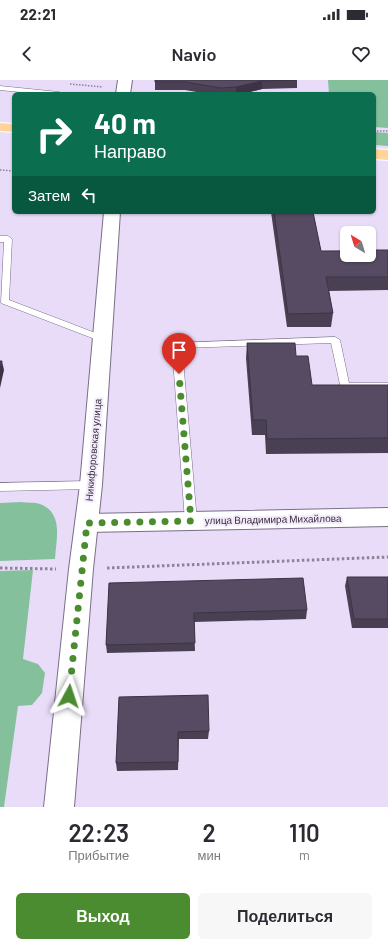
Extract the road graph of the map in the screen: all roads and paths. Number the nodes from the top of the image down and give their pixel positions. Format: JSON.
{"nodes":[{"id":1,"x":64,"y":83,"type":"dead end"},
{"id":2,"x":0,"y":88,"type":"edge"},
{"id":3,"x":124,"y":88,"type":"edge"},
{"id":4,"x":39,"y":92,"type":"edge"},
{"id":5,"x":0,"y":127,"type":"edge"},
{"id":6,"x":12,"y":128,"type":"edge"},
{"id":7,"x":376,"y":131,"type":"edge"},
{"id":8,"x":388,"y":131,"type":"edge"},
{"id":9,"x":376,"y":154,"type":"edge"},
{"id":10,"x":388,"y":155,"type":"edge"},
{"id":11,"x":0,"y":170,"type":"edge"},
{"id":12,"x":12,"y":171,"type":"edge"},
{"id":13,"x":112,"y":214,"type":"edge"},
{"id":14,"x":0,"y":239,"type":"edge"},
{"id":15,"x":2,"y":300,"type":"edge"},
{"id":16,"x":102,"y":339,"type":"junction"},
{"id":17,"x":388,"y":387,"type":"edge"},
{"id":18,"x":91,"y":485,"type":"junction"},
{"id":19,"x":0,"y":487,"type":"edge"},
{"id":20,"x":388,"y":517,"type":"edge"},
{"id":21,"x":191,"y":521,"type":"junction"},
{"id":22,"x":87,"y":523,"type":"junction"},
{"id":23,"x":388,"y":557,"type":"edge"},
{"id":24,"x":0,"y":568,"type":"edge"},
{"id":25,"x":81,"y":569,"type":"junction"},
{"id":26,"x":59,"y":807,"type":"edge"}],
"edges":[{"from":1,"to":3,"type":"path"},
{"from":2,"to":4,"type":"lane"},
{"from":5,"to":6,"type":"main road"},
{"from":7,"to":8,"type":"path"},
{"from":9,"to":10,"type":"main road"},
{"from":11,"to":12,"type":"path"},
{"from":13,"to":16,"type":"main road","name":"Никифоровская улица"},
{"from":14,"to":15,"type":"lane"},
{"from":15,"to":16,"type":"lane"},
{"from":16,"to":18,"type":"main road","name":"Никифоровская улица"},
{"from":17,"to":21,"type":"lane"},
{"from":18,"to":19,"type":"lane"},
{"from":18,"to":22,"type":"main road","name":"Никифоровская улица"},
{"from":20,"to":21,"type":"main road","name":"улица Владимира Михайлова"},
{"from":21,"to":22,"type":"main road","name":"улица Владимира Михайлова"},
{"from":22,"to":25,"type":"main road","name":"Никифоровская улица"},
{"from":23,"to":25,"type":"path"},
{"from":24,"to":25,"type":"path"},
{"from":25,"to":26,"type":"main road","name":"Никифоровская улица"}]}
